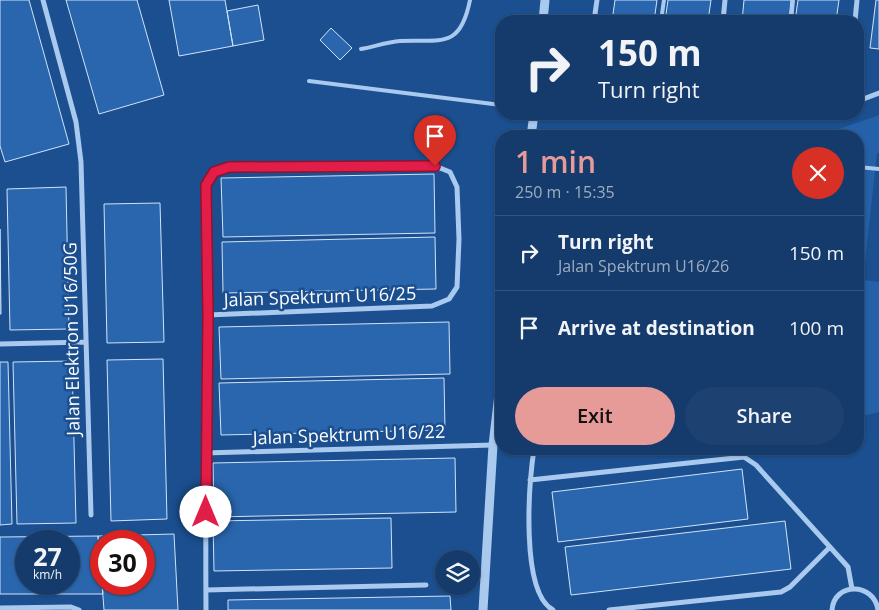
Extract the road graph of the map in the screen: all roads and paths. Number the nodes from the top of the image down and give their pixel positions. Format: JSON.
{"nodes":[{"id":1,"x":43,"y":0,"type":"edge"},
{"id":2,"x":470,"y":0,"type":"edge"},
{"id":3,"x":545,"y":0,"type":"edge"},
{"id":4,"x":597,"y":0,"type":"edge"},
{"id":5,"x":664,"y":0,"type":"edge"},
{"id":6,"x":725,"y":0,"type":"edge"},
{"id":7,"x":793,"y":0,"type":"edge"},
{"id":8,"x":857,"y":0,"type":"edge"},
{"id":9,"x":544,"y":15,"type":"edge"},
{"id":10,"x":595,"y":15,"type":"edge"},
{"id":11,"x":662,"y":15,"type":"edge"},
{"id":12,"x":724,"y":15,"type":"edge"},
{"id":13,"x":792,"y":15,"type":"edge"},
{"id":14,"x":856,"y":15,"type":"edge"},
{"id":15,"x":361,"y":49,"type":"dead end"},
{"id":16,"x":309,"y":81,"type":"dead end"},
{"id":17,"x":879,"y":93,"type":"edge"},
{"id":18,"x":864,"y":99,"type":"edge"},
{"id":19,"x":495,"y":104,"type":"edge"},
{"id":20,"x":864,"y":168,"type":"edge"},
{"id":21,"x":879,"y":169,"type":"edge"},
{"id":22,"x":208,"y":315,"type":"junction"},
{"id":23,"x":86,"y":342,"type":"junction"},
{"id":24,"x":0,"y":344,"type":"edge"},
{"id":25,"x":495,"y":428,"type":"edge"},
{"id":26,"x":493,"y":445,"type":"junction"},
{"id":27,"x":206,"y":453,"type":"junction"},
{"id":28,"x":533,"y":455,"type":"edge"},
{"id":29,"x":530,"y":480,"type":"junction"},
{"id":30,"x":91,"y":516,"type":"dead end"},
{"id":31,"x":830,"y":547,"type":"junction"},
{"id":32,"x":426,"y":585,"type":"dead end"},
{"id":33,"x":852,"y":589,"type":"junction"},
{"id":34,"x":206,"y":590,"type":"junction"},
{"id":35,"x":877,"y":599,"type":"edge"},
{"id":36,"x":0,"y":608,"type":"edge"},
{"id":37,"x":78,"y":610,"type":"edge"},
{"id":38,"x":206,"y":610,"type":"edge"},
{"id":39,"x":483,"y":610,"type":"edge"},
{"id":40,"x":554,"y":610,"type":"edge"},
{"id":41,"x":609,"y":610,"type":"edge"},
{"id":42,"x":832,"y":610,"type":"edge"},
{"id":43,"x":878,"y":610,"type":"edge"}],
"edges":[{"from":1,"to":23,"type":"street","name":"Jalan Elektron U16/50G"},
{"from":2,"to":15,"type":"lane"},
{"from":3,"to":9,"type":"street"},
{"from":4,"to":10,"type":"street"},
{"from":5,"to":11,"type":"lane"},
{"from":6,"to":12,"type":"street"},
{"from":7,"to":13,"type":"lane"},
{"from":8,"to":14,"type":"street"},
{"from":16,"to":19,"type":"lane"},
{"from":17,"to":18,"type":"street"},
{"from":20,"to":21,"type":"lane"},
{"from":22,"to":22,"type":"street","name":"Jalan Spektrum U16/25"},
{"from":22,"to":27,"type":"street"},
{"from":23,"to":24,"type":"street"},
{"from":23,"to":30,"type":"street","name":"Jalan Elektron U16/50G"},
{"from":25,"to":26,"type":"street"},
{"from":26,"to":27,"type":"street","name":"Jalan Spektrum U16/22"},
{"from":26,"to":39,"type":"street"},
{"from":27,"to":34,"type":"street"},
{"from":28,"to":29,"type":"street"},
{"from":29,"to":31,"type":"street"},
{"from":29,"to":40,"type":"street"},
{"from":31,"to":33,"type":"street"},
{"from":31,"to":41,"type":"street"},
{"from":32,"to":34,"type":"street"},
{"from":33,"to":35,"type":"street"},
{"from":33,"to":42,"type":"street"},
{"from":34,"to":38,"type":"street"},
{"from":35,"to":43,"type":"street"},
{"from":36,"to":37,"type":"street"}]}
